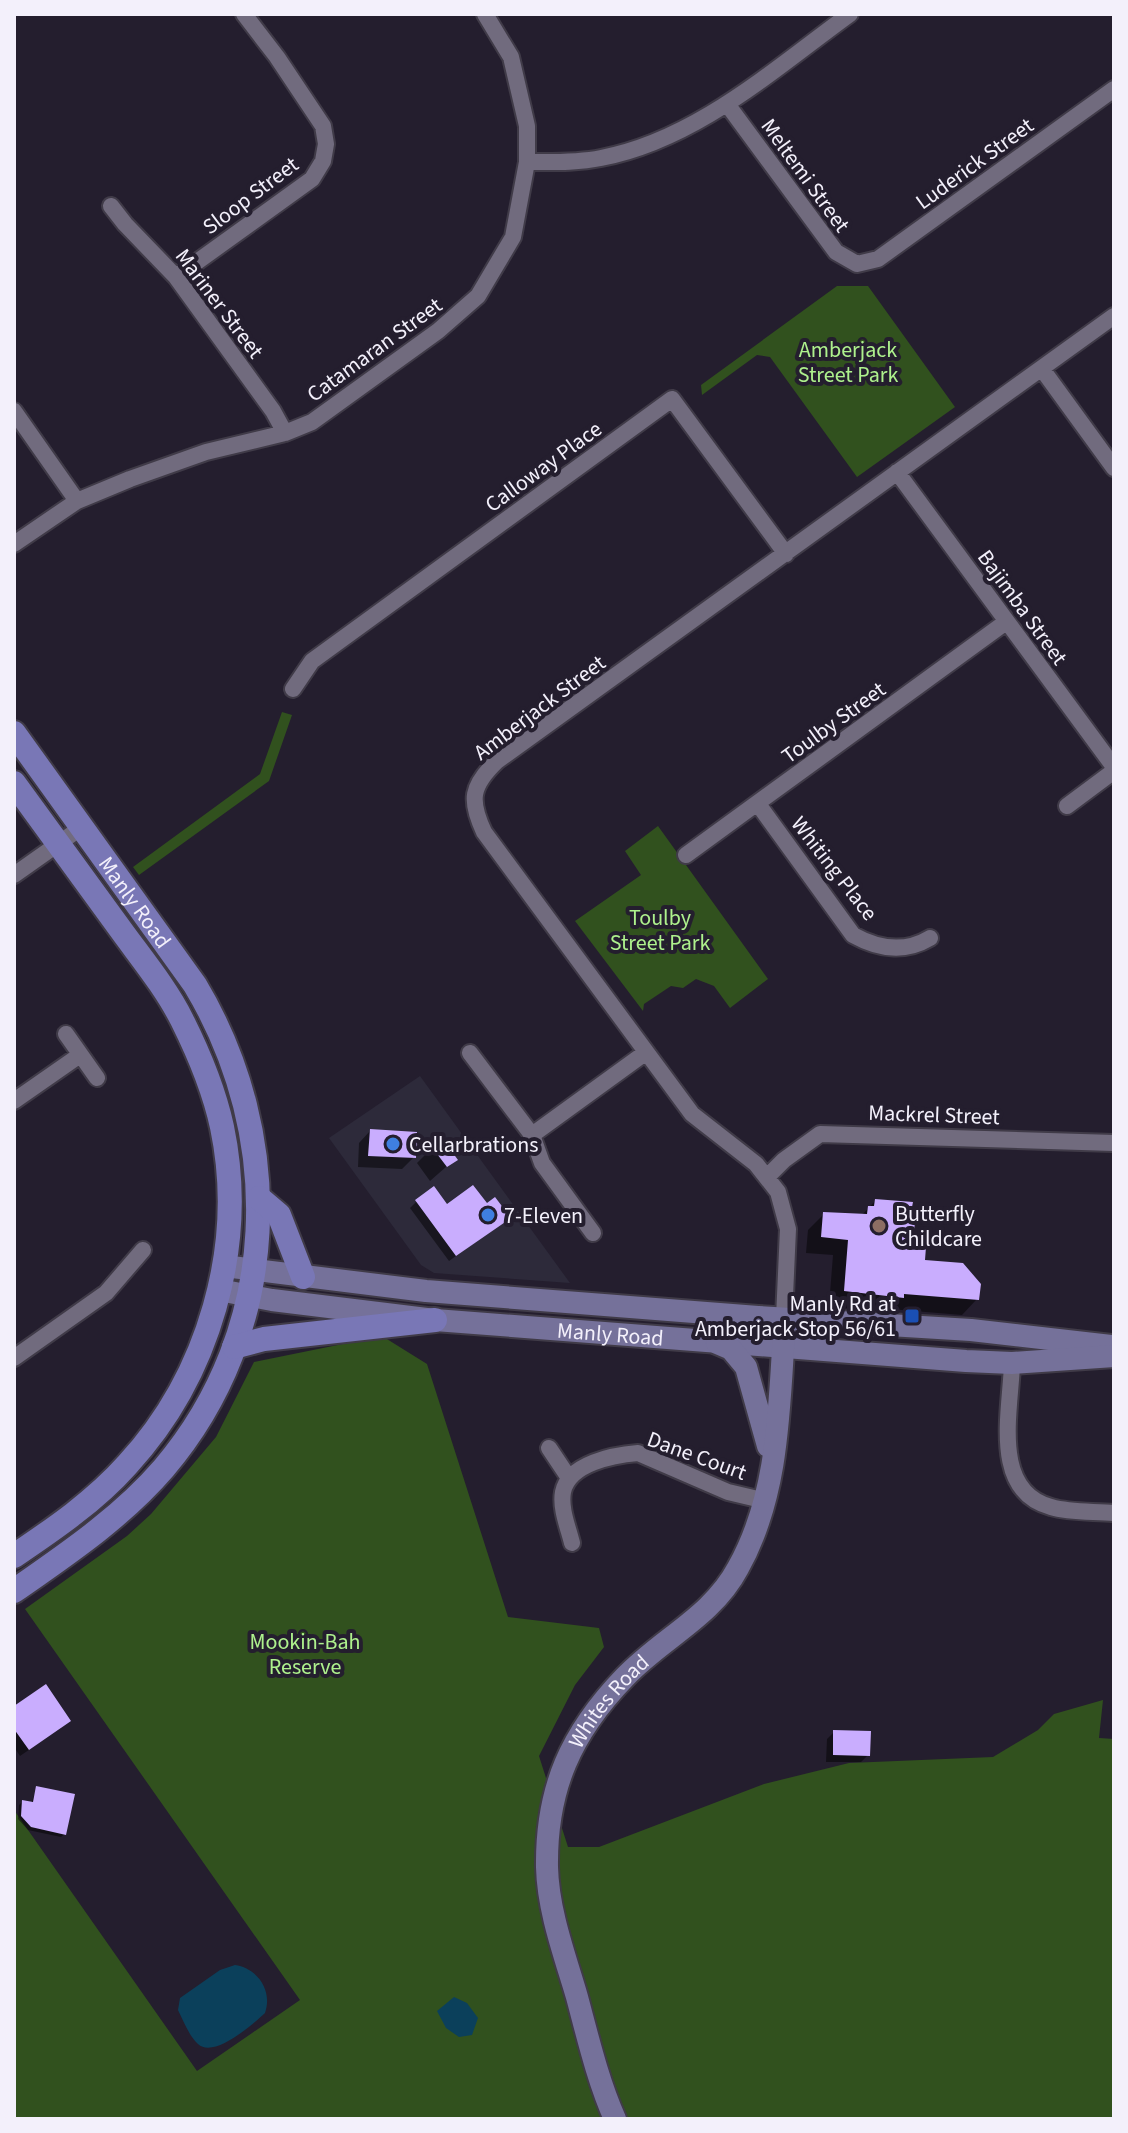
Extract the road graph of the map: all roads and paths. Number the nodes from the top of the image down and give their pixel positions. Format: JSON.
{"nodes":[{"id":1,"x":244,"y":14,"type":"edge"},
{"id":2,"x":485,"y":14,"type":"edge"},
{"id":3,"x":850,"y":14,"type":"edge"},
{"id":4,"x":1114,"y":89,"type":"edge"},
{"id":5,"x":727,"y":104,"type":"junction"},
{"id":6,"x":527,"y":162,"type":"junction"},
{"id":7,"x":111,"y":206,"type":"dead end"},
{"id":8,"x":857,"y":264,"type":"joint"},
{"id":9,"x":176,"y":277,"type":"junction"},
{"id":10,"x":1114,"y":316,"type":"edge"},
{"id":11,"x":1042,"y":369,"type":"junction"},
{"id":12,"x":14,"y":411,"type":"edge"},
{"id":13,"x":285,"y":433,"type":"junction"},
{"id":14,"x":1114,"y":468,"type":"edge"},
{"id":15,"x":897,"y":472,"type":"junction"},
{"id":16,"x":77,"y":501,"type":"junction"},
{"id":17,"x":14,"y":544,"type":"edge"},
{"id":18,"x":786,"y":554,"type":"junction"},
{"id":19,"x":1006,"y":622,"type":"junction"},
{"id":20,"x":293,"y":689,"type":"dead end"},
{"id":21,"x":14,"y":733,"type":"edge"},
{"id":22,"x":1114,"y":769,"type":"edge"},
{"id":23,"x":14,"y":783,"type":"edge"},
{"id":24,"x":758,"y":804,"type":"junction"},
{"id":25,"x":1067,"y":806,"type":"dead end"},
{"id":26,"x":82,"y":827,"type":"junction"},
{"id":27,"x":58,"y":844,"type":"junction"},
{"id":28,"x":686,"y":855,"type":"dead end"},
{"id":29,"x":14,"y":875,"type":"edge"},
{"id":30,"x":930,"y":938,"type":"dead end"},
{"id":31,"x":66,"y":1034,"type":"dead end"},
{"id":32,"x":470,"y":1053,"type":"dead end"},
{"id":33,"x":645,"y":1053,"type":"junction"},
{"id":34,"x":80,"y":1055,"type":"junction"},
{"id":35,"x":97,"y":1078,"type":"dead end"},
{"id":36,"x":14,"y":1101,"type":"edge"},
{"id":37,"x":532,"y":1135,"type":"junction"},
{"id":38,"x":1114,"y":1143,"type":"edge"},
{"id":39,"x":768,"y":1176,"type":"junction"},
{"id":40,"x":259,"y":1198,"type":"junction"},
{"id":41,"x":593,"y":1233,"type":"dead end"},
{"id":42,"x":143,"y":1250,"type":"dead end"},
{"id":43,"x":254,"y":1272,"type":"junction"},
{"id":44,"x":303,"y":1277,"type":"junction"},
{"id":45,"x":221,"y":1278,"type":"junction"},
{"id":46,"x":249,"y":1297,"type":"junction"},
{"id":47,"x":784,"y":1318,"type":"junction"},
{"id":48,"x":435,"y":1320,"type":"junction"},
{"id":49,"x":713,"y":1342,"type":"junction"},
{"id":50,"x":783,"y":1346,"type":"junction"},
{"id":51,"x":234,"y":1347,"type":"junction"},
{"id":52,"x":1114,"y":1347,"type":"edge"},
{"id":53,"x":1114,"y":1356,"type":"edge"},
{"id":54,"x":14,"y":1358,"type":"edge"},
{"id":55,"x":1012,"y":1363,"type":"junction"},
{"id":56,"x":549,"y":1448,"type":"dead end"},
{"id":57,"x":773,"y":1463,"type":"junction"},
{"id":58,"x":569,"y":1478,"type":"junction"},
{"id":59,"x":766,"y":1501,"type":"junction"},
{"id":60,"x":1114,"y":1513,"type":"edge"},
{"id":61,"x":572,"y":1543,"type":"dead end"},
{"id":62,"x":14,"y":1556,"type":"edge"},
{"id":63,"x":14,"y":1591,"type":"edge"},
{"id":64,"x":615,"y":2119,"type":"edge"}],
"edges":[{"from":1,"to":9,"type":"street","name":"Sloop Street"},
{"from":2,"to":6,"type":"street","name":"Catamaran Street"},
{"from":3,"to":5,"type":"street"},
{"from":4,"to":8,"type":"street","name":"Luderick Street"},
{"from":5,"to":6,"type":"street"},
{"from":5,"to":8,"type":"street","name":"Meltemi Street"},
{"from":6,"to":13,"type":"street","name":"Catamaran Street"},
{"from":7,"to":9,"type":"street","name":"Mariner Street"},
{"from":9,"to":13,"type":"street","name":"Mariner Street"},
{"from":10,"to":11,"type":"street","name":"Amberjack Street"},
{"from":11,"to":14,"type":"street"},
{"from":11,"to":15,"type":"street","name":"Amberjack Street"},
{"from":12,"to":16,"type":"street"},
{"from":13,"to":16,"type":"street","name":"Catamaran Street"},
{"from":15,"to":18,"type":"street","name":"Amberjack Street"},
{"from":15,"to":19,"type":"street","name":"Bajimba Street"},
{"from":16,"to":17,"type":"street","name":"Catamaran Street"},
{"from":18,"to":20,"type":"street","name":"Calloway Place"},
{"from":18,"to":33,"type":"street","name":"Amberjack Street"},
{"from":19,"to":22,"type":"street","name":"Bajimba Street"},
{"from":19,"to":24,"type":"street","name":"Toulby Street"},
{"from":21,"to":26,"type":"main road","name":"Manly Road"},
{"from":22,"to":25,"type":"street"},
{"from":23,"to":27,"type":"main road","name":"Manly Road"},
{"from":24,"to":28,"type":"street","name":"Toulby Street"},
{"from":24,"to":30,"type":"street","name":"Whiting Place"},
{"from":26,"to":27,"type":"street"},
{"from":26,"to":40,"type":"main road","name":"Manly Road"},
{"from":27,"to":29,"type":"street"},
{"from":27,"to":45,"type":"main road","name":"Manly Road"},
{"from":31,"to":34,"type":"street"},
{"from":32,"to":37,"type":"street"},
{"from":33,"to":37,"type":"street"},
{"from":33,"to":39,"type":"street","name":"Amberjack Street"},
{"from":34,"to":35,"type":"street"},
{"from":34,"to":36,"type":"street"},
{"from":37,"to":41,"type":"street"},
{"from":38,"to":39,"type":"street","name":"Mackrel Street"},
{"from":39,"to":47,"type":"street","name":"Amberjack Street"},
{"from":40,"to":43,"type":"main road","name":"Manly Road"},
{"from":40,"to":44,"type":"main road"},
{"from":42,"to":54,"type":"street"},
{"from":43,"to":44,"type":"main road","name":"Manly Road"},
{"from":43,"to":45,"type":"main road","name":"Manly Road"},
{"from":43,"to":46,"type":"main road","name":"Manly Road"},
{"from":44,"to":47,"type":"main road","name":"Manly Road"},
{"from":45,"to":46,"type":"main road","name":"Manly Road"},
{"from":45,"to":62,"type":"main road"},
{"from":46,"to":48,"type":"main road","name":"Manly Road"},
{"from":46,"to":51,"type":"main road","name":"Manly Road"},
{"from":47,"to":50,"type":"main road","name":"Whites Road"},
{"from":47,"to":52,"type":"main road","name":"Manly Road"},
{"from":48,"to":49,"type":"main road","name":"Manly Road"},
{"from":48,"to":51,"type":"main road"},
{"from":49,"to":50,"type":"main road","name":"Manly Road"},
{"from":49,"to":57,"type":"main road"},
{"from":50,"to":55,"type":"main road","name":"Manly Road"},
{"from":50,"to":57,"type":"main road","name":"Whites Road"},
{"from":51,"to":63,"type":"main road","name":"Manly Road"},
{"from":53,"to":55,"type":"main road","name":"Manly Road"},
{"from":55,"to":60,"type":"street"},
{"from":56,"to":58,"type":"street"},
{"from":57,"to":59,"type":"main road","name":"Whites Road"},
{"from":58,"to":59,"type":"street","name":"Dane Court"},
{"from":58,"to":61,"type":"street"},
{"from":59,"to":64,"type":"main road","name":"Whites Road"}]}
